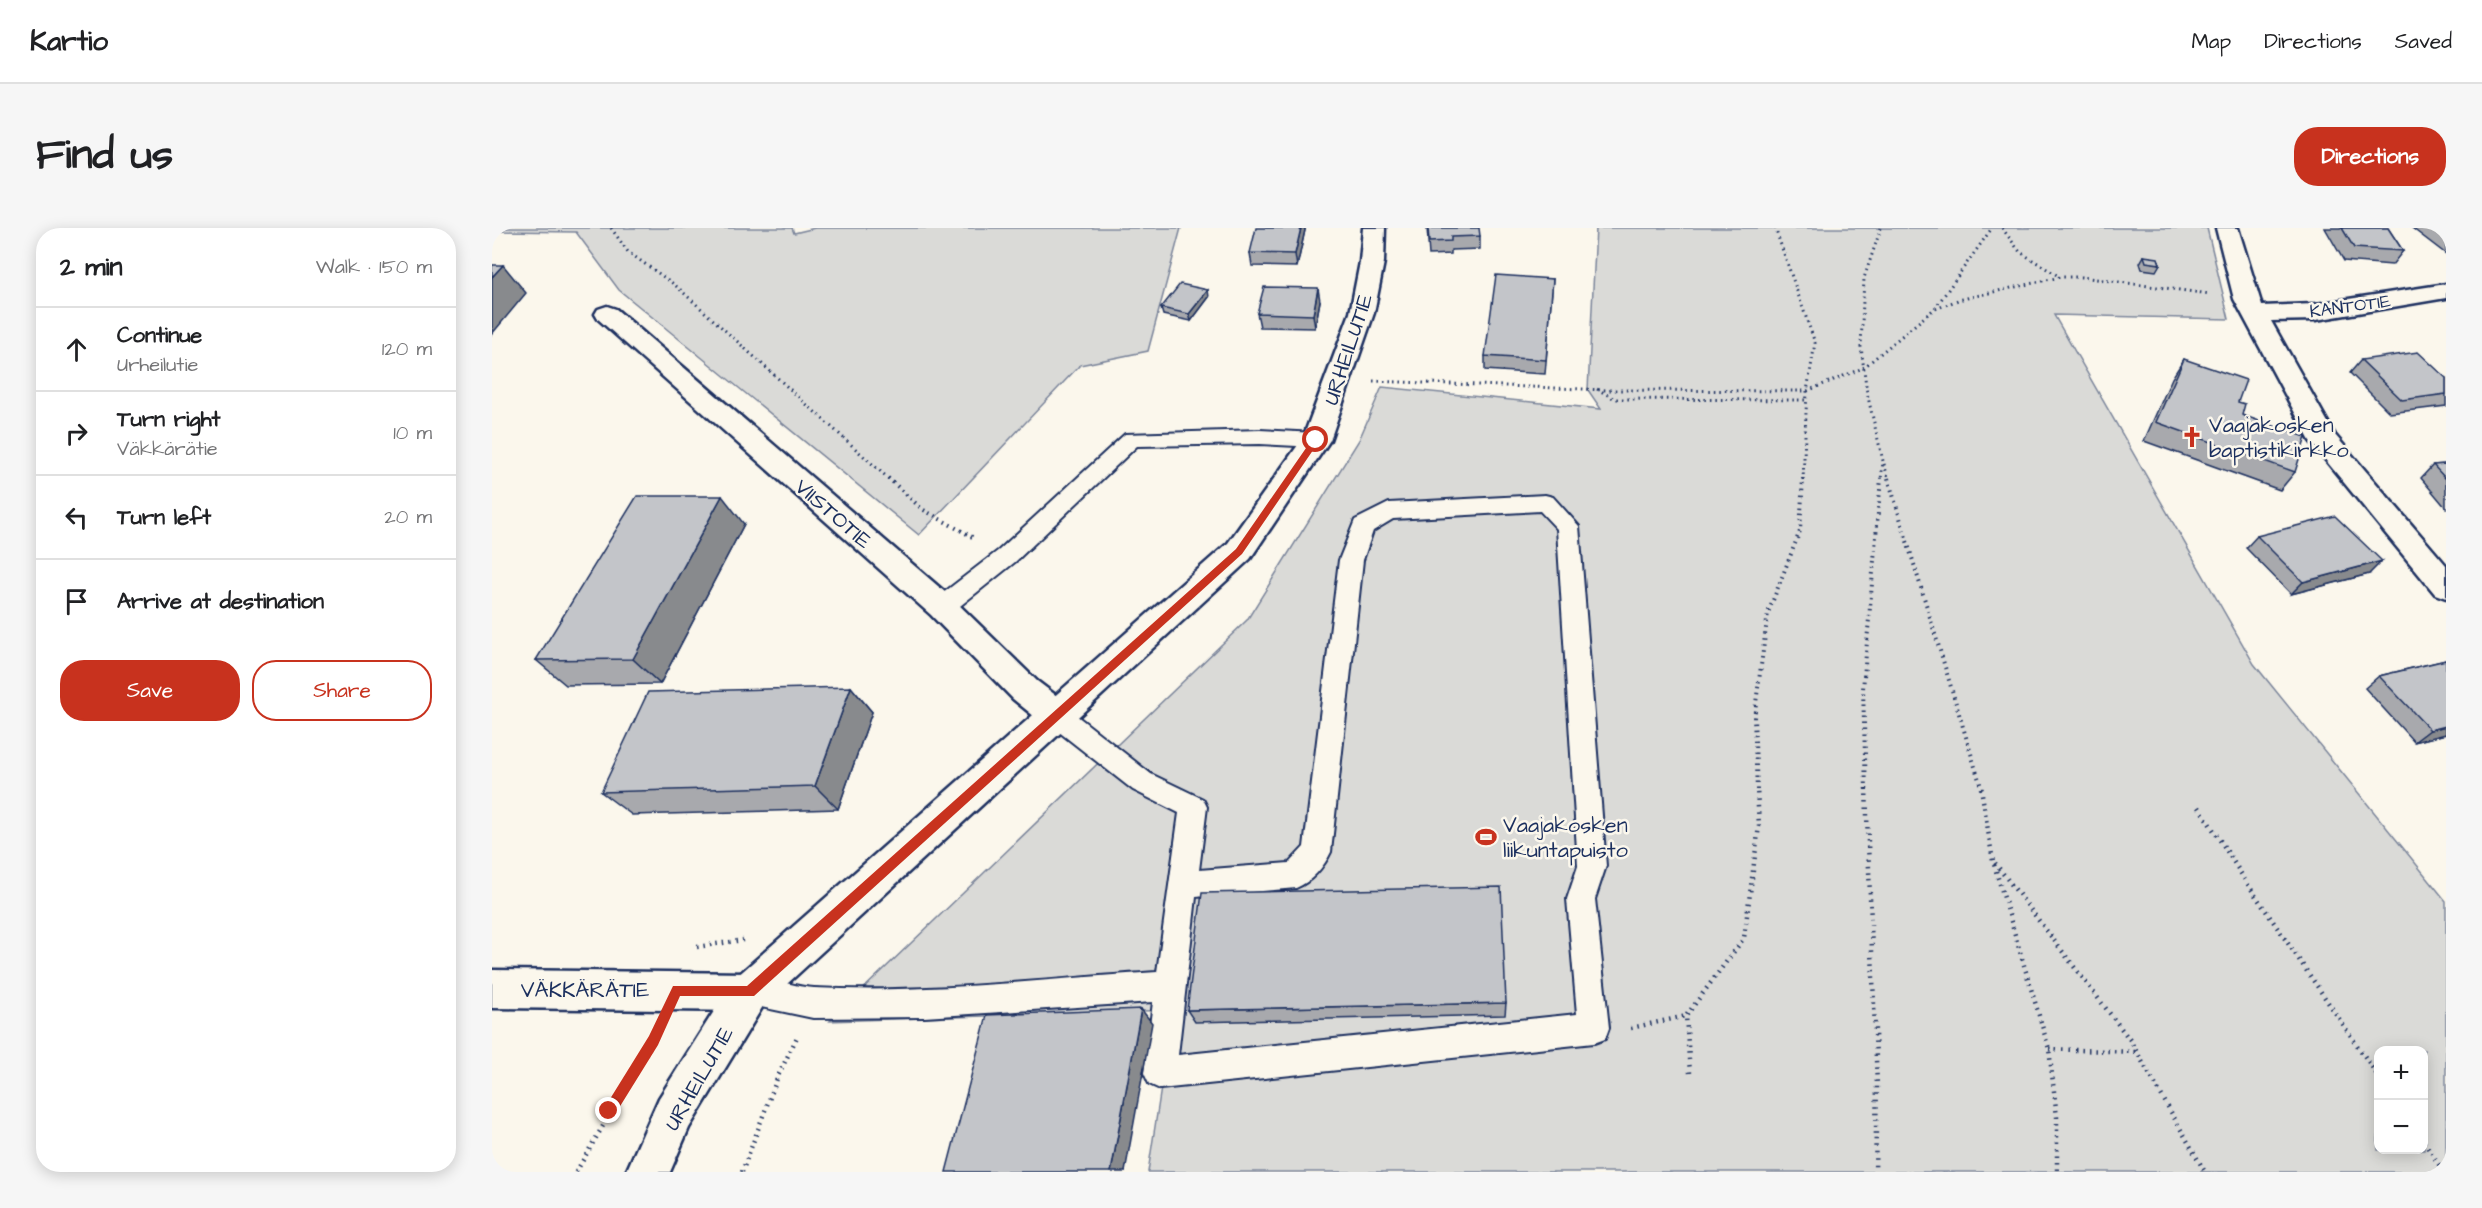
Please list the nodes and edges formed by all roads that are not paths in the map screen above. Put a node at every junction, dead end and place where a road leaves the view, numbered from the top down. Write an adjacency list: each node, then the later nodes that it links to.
1 (1374, 228): 6 (street, URHEILUTIE)
2 (2227, 228): 4 (street)
3 (2446, 291): 4 (street, KANTOTIE)
4 (2250, 307): 7 (street)
5 (607, 314): 8 (street, VIISTOTIE)
6 (1316, 440): 8 (lane); 9 (street, URHEILUTIE)
7 (2446, 586)
8 (942, 607): 9 (street, VIISTOTIE)
9 (1058, 716): 10 (lane); 13 (street, URHEILUTIE)
10 (1183, 885): 11 (lane); 11 (lane)
11 (1170, 986): 13 (lane)
12 (492, 989): 13 (street, VÄKKÄRÄTIE)
13 (749, 992): 14 (street, URHEILUTIE)
14 (648, 1172)

